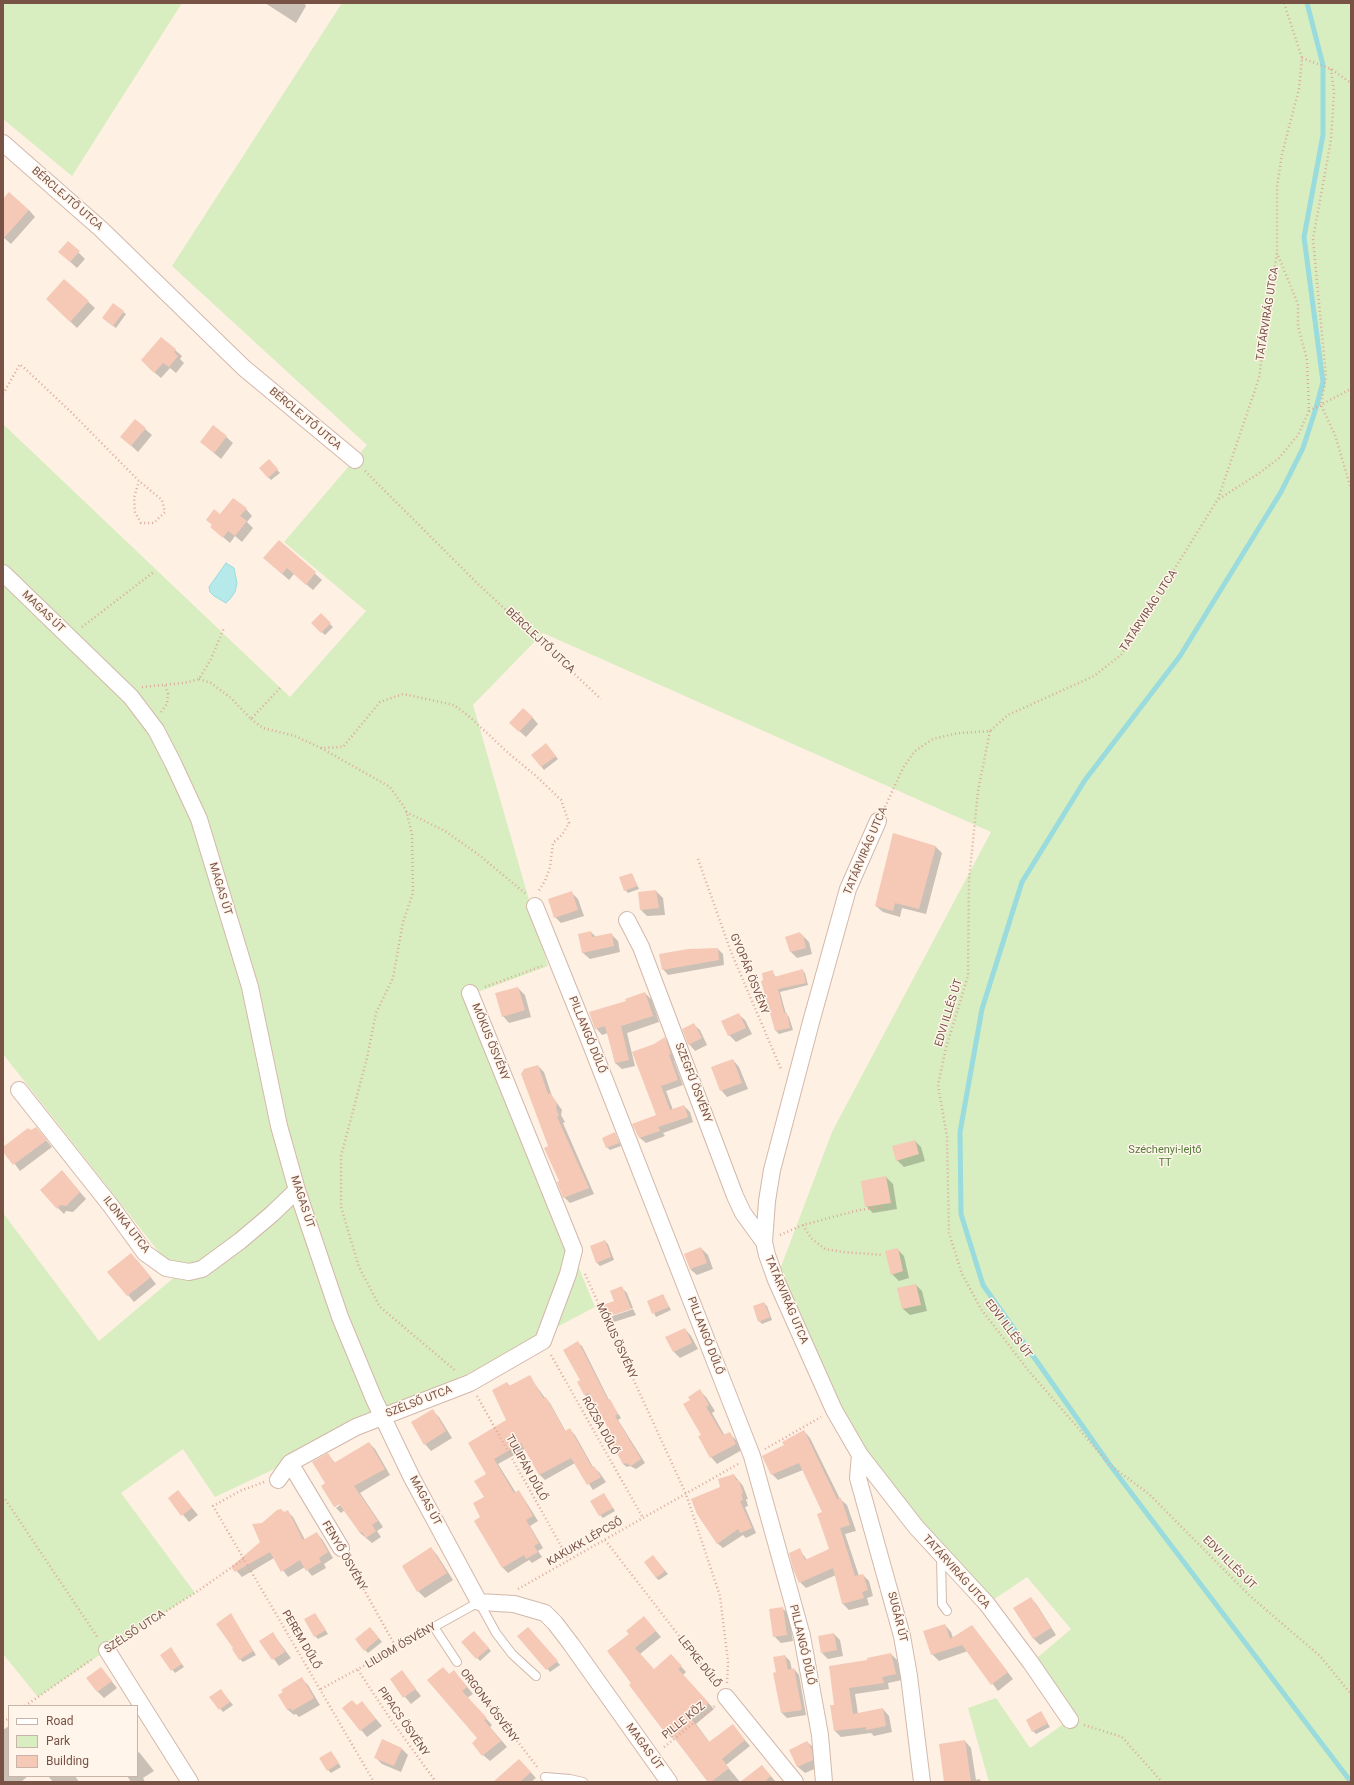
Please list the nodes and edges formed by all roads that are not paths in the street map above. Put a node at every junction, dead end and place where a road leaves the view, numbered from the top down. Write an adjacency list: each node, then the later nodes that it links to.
1 (3, 143): 2 (street, BÉRCLEJTŐ UTCA)
2 (355, 460)
3 (3, 573): 9 (street, MAGAS ÚT)
4 (878, 821): 10 (street, TATÁRVIRÁG UTCA)
5 (531, 901): 31 (street, PILLANGÓ DŰLŐ)
6 (627, 920): 10 (street, SZEGFŰ ÖSVÉNY)
7 (470, 993): 11 (street, MÓKUS ÖSVÉNY)
8 (19, 1090): 9 (street, ILONKA UTCA)
9 (297, 1190): 12 (street, MAGAS ÚT)
10 (764, 1242): 13 (street, TATÁRVIRÁG UTCA)
11 (543, 1341): 12 (street, SZÉLSŐ UTCA)
12 (383, 1416): 14 (street, SZÉLSŐ UTCA); 18 (street, MAGAS ÚT)
13 (860, 1455): 17 (street, TATÁRVIRÁG UTCA); 32 (street, SUGÁR ÚT)
14 (290, 1463): 15 (street, SZÉLSŐ UTCA); 16 (street, FENYŐ ÖSVÉNY)
15 (278, 1480)
16 (341, 1548)
17 (941, 1556): 19 (lane); 25 (street, TATÁRVIRÁG UTCA)
18 (485, 1603): 20 (lane, LILIOM ÖSVÉNY); 23 (lane); 29 (street, MAGAS ÚT)
19 (947, 1611)
20 (434, 1627): 22 (lane, ORGONA ÖSVÉNY)
21 (107, 1650): 27 (street)
22 (457, 1662)
23 (536, 1676)
24 (726, 1697): 30 (street, LEPKE DŰLŐ)
25 (1070, 1720)
26 (544, 1777): 28 (lane)
27 (190, 1782)
28 (583, 1782)
29 (669, 1782)
30 (795, 1782)
31 (824, 1782)
32 (922, 1782)

